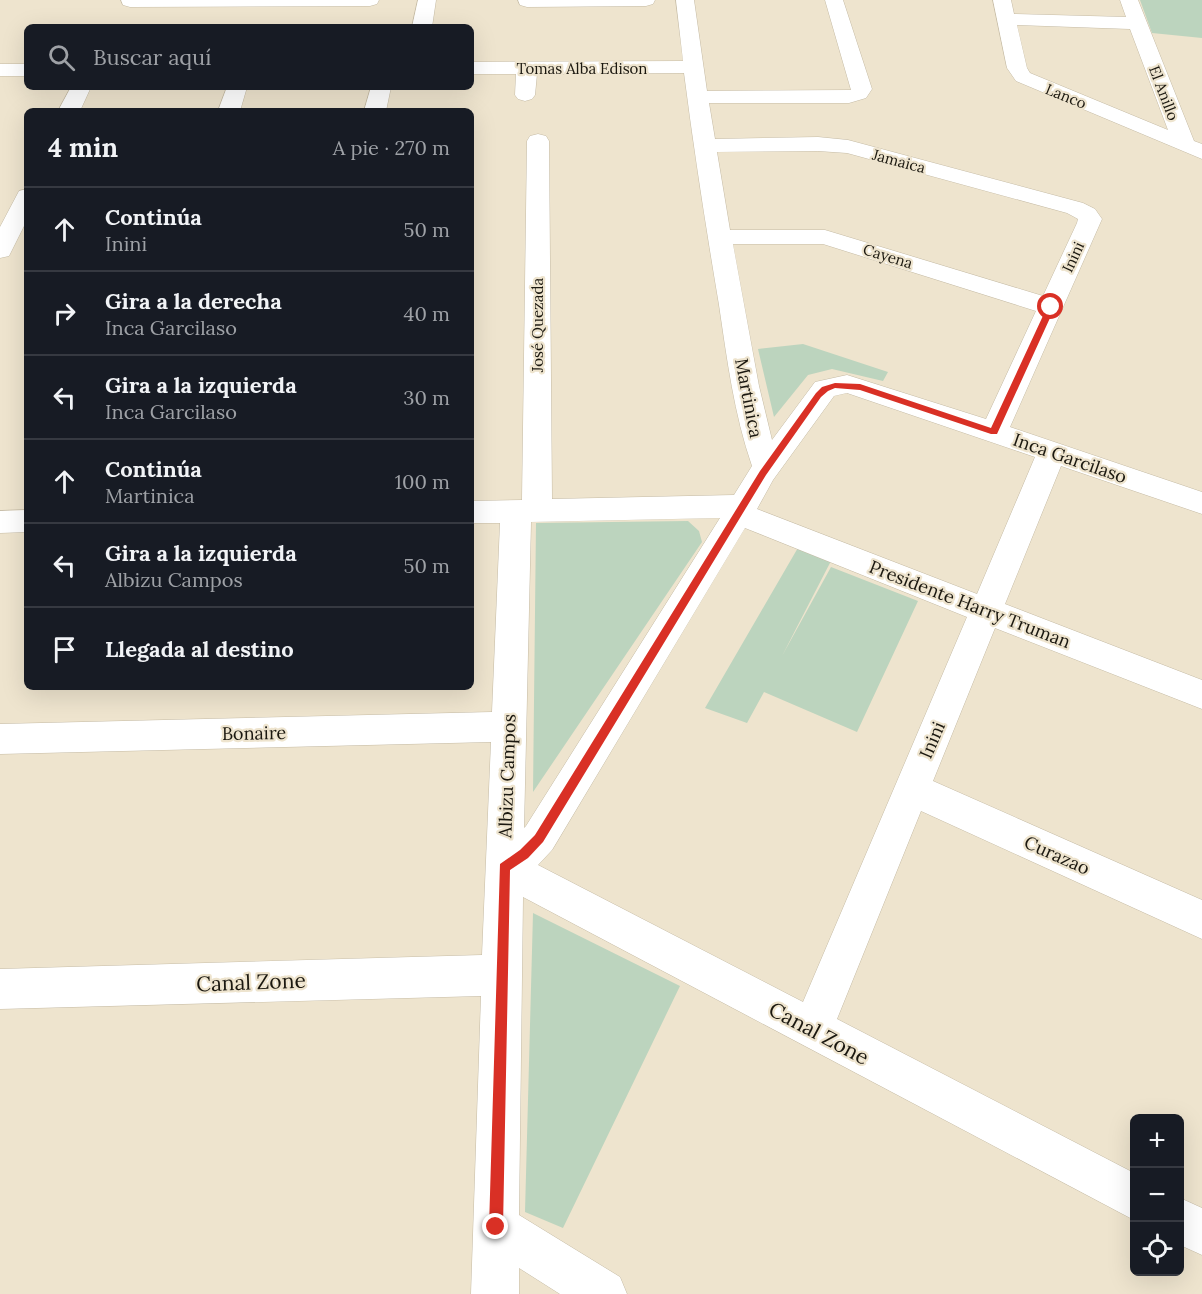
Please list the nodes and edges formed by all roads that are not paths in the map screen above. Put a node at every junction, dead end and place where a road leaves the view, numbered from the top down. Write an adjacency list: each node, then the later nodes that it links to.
1 (370, 0): 7 (street)
2 (427, 0): 11 (street)
3 (646, 0): 8 (street)
4 (685, 0): 14 (street, Martinica)
5 (834, 0): 21 (street)
6 (1128, 0): 10 (street, El Anillo)
7 (130, 1)
8 (527, 1)
9 (1004, 9): 10 (street); 27 (street, Lanco)
10 (1137, 23): 27 (street, El Anillo)
11 (423, 24)
12 (474, 68): 13 (street, Tomas Alba Edison)
13 (528, 68): 14 (street, Tomas Alba Edison); 20 (street)
14 (693, 68): 21 (street, Martinica)
15 (0, 70): 16 (street)
16 (24, 70)
17 (80, 90): 22 (street)
18 (236, 90): 23 (street)
19 (380, 90): 24 (street)
20 (525, 95)
21 (698, 97): 26 (street, Martinica)
22 (70, 108)
23 (230, 108)
24 (376, 108)
25 (538, 141): 37 (street, José Quezada)
26 (705, 146): 29 (street, Jamaica); 30 (street, Martinica)
27 (1193, 148)
28 (24, 202): 31 (street)
29 (1087, 214): 32 (street, Inini)
30 (719, 237): 32 (street, Cayena); 35 (street, Martinica)
31 (1, 245)
32 (1051, 307): 33 (street, Inini)
33 (994, 432): 34 (street, Inca Garcilaso); 35 (street, Inca Garcilaso)
34 (1052, 452): 36 (street, Inca Garcilaso); 42 (street, Inini)
35 (766, 467): 38 (street)
36 (1202, 502)
37 (526, 510): 38 (street, Presidente Harry Truman); 39 (street, Presidente Harry Truman); 44 (street, Albizu Campos)
38 (741, 510): 42 (street, Presidente Harry Truman); 47 (street)
39 (474, 512)
40 (24, 521): 41 (street)
41 (0, 522)
42 (986, 610): 43 (street, Presidente Harry Truman); 46 (street, Inini)
43 (1202, 695)
44 (509, 727): 45 (street, Bonaire); 47 (street, Albizu Campos)
45 (0, 739)
46 (912, 789): 48 (street, Curazao); 51 (street, Inini)
47 (504, 867): 49 (street, Albizu Campos); 51 (street, Canal Zone)
48 (1202, 920)
49 (502, 975): 50 (street, Canal Zone); 54 (street, Albizu Campos)
50 (0, 989)
51 (812, 1029): 52 (street, Canal Zone)
52 (1130, 1195)
53 (1181, 1222): 55 (street)
54 (496, 1227): 56 (street, Albizu Campos); 57 (street)
55 (1202, 1232)
56 (495, 1294)
57 (603, 1294)

